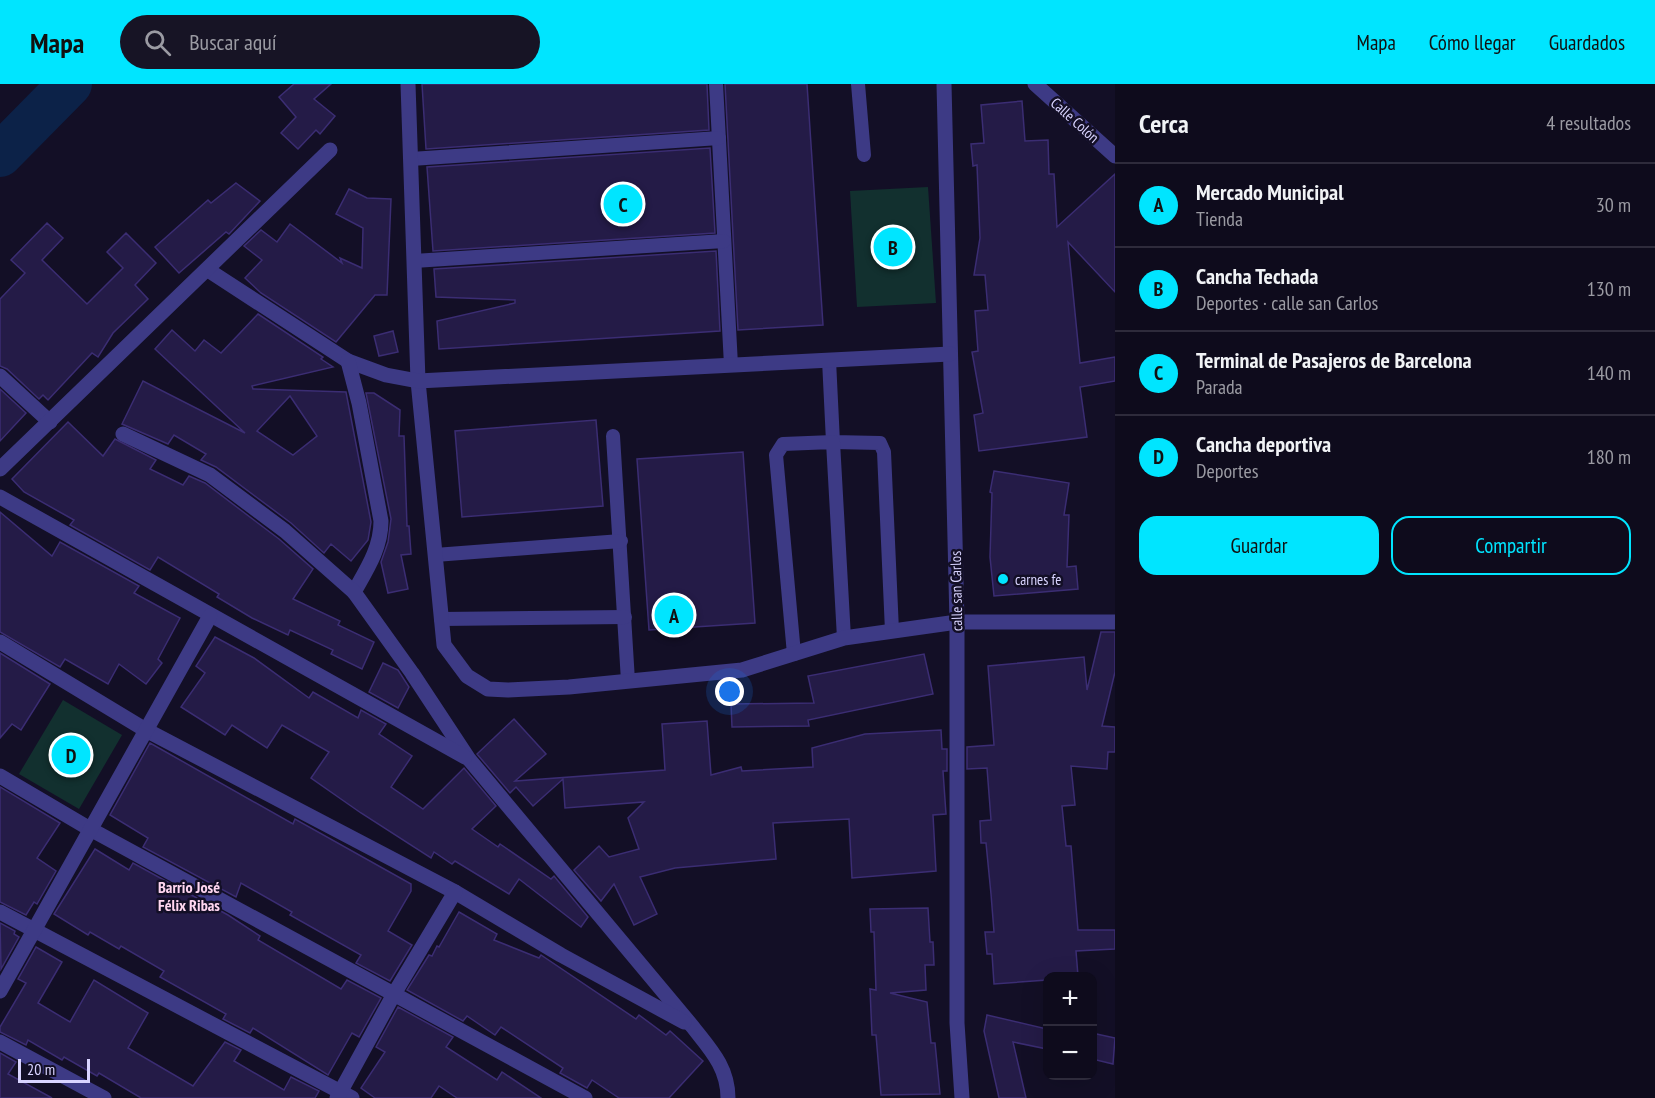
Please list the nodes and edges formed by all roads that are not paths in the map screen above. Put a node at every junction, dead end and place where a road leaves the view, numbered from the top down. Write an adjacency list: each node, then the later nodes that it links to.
1 (408, 84): 10 (street)
2 (716, 84): 6 (lane)
3 (858, 84): 8 (lane)
4 (944, 84): 14 (street, calle san Carlos)
5 (1035, 84): 9 (street, Calle Colón)
6 (719, 138): 10 (lane); 11 (lane)
7 (330, 150): 13 (street)
8 (864, 155)
9 (1115, 156)
10 (411, 159): 12 (street)
11 (724, 241): 12 (lane); 17 (lane)
12 (414, 261): 19 (street)
13 (208, 270): 16 (street); 20 (street)
14 (950, 354): 15 (street); 33 (street, calle san Carlos)
15 (829, 360): 17 (street); 23 (lane)
16 (348, 361): 19 (street); 28 (street)
17 (731, 365): 19 (street)
18 (0, 376): 20 (street)
19 (418, 381): 27 (street)
20 (50, 422): 24 (street)
21 (123, 434): 28 (street)
22 (612, 436): 26 (lane)
23 (832, 442): 34 (lane); 35 (lane); 37 (lane)
24 (0, 469)
25 (0, 496): 29 (street)
26 (621, 541): 27 (lane); 30 (lane)
27 (435, 555): 31 (street)
28 (354, 592): 40 (street)
29 (210, 616): 39 (street); 40 (street)
30 (625, 617): 31 (lane); 38 (lane)
31 (441, 619): 38 (street)
32 (1115, 621): 33 (street)
33 (957, 622): 34 (street); 54 (street, calle san Carlos)
34 (892, 631): 35 (street)
35 (844, 638): 37 (street)
36 (0, 642): 39 (street)
37 (794, 654): 38 (street)
38 (628, 681)
39 (144, 729): 42 (street); 43 (street)
40 (468, 759): 48 (street)
41 (0, 776): 42 (street)
42 (90, 829): 45 (street); 47 (street)
43 (455, 892): 47 (street); 48 (street)
44 (0, 912): 45 (street)
45 (34, 931): 46 (street); 50 (street)
46 (0, 991)
47 (393, 994): 50 (street); 52 (street)
48 (692, 1026): 53 (street)
49 (0, 1042): 51 (street)
50 (343, 1096)
51 (104, 1098)
52 (585, 1098)
53 (728, 1098)
54 (962, 1098)

